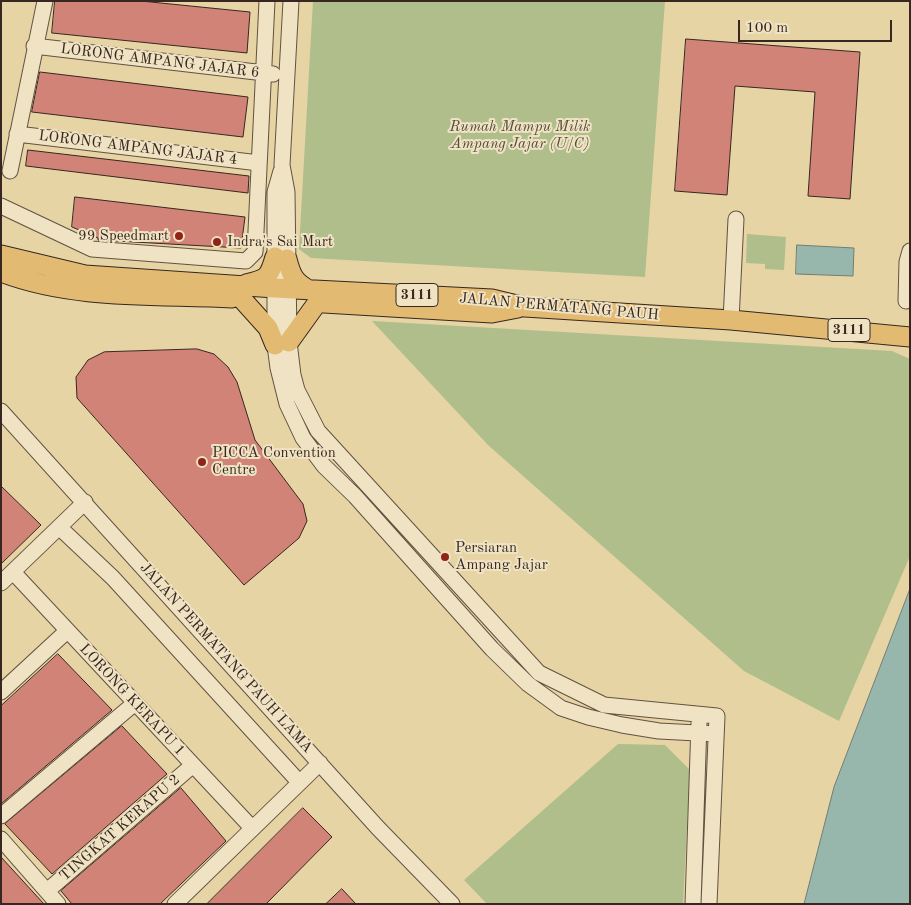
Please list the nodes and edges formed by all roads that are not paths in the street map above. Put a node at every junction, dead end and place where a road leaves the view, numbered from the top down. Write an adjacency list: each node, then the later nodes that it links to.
1 (45, 1): 4 (street)
2 (267, 1): 5 (street)
3 (291, 1): 6 (street)
4 (34, 46): 5 (street, LORONG AMPANG JAJAR 6); 7 (street)
5 (264, 73): 6 (street, LORONG AMPANG JAJAR 6); 8 (street)
6 (286, 76): 14 (street)
7 (17, 134): 8 (street, LORONG AMPANG JAJAR 4); 9 (street)
8 (259, 163): 10 (street)
9 (10, 171)
10 (1, 206)
11 (736, 219): 20 (street)
12 (910, 251): 19 (street)
13 (1, 254): 16 (main road, JALAN PERMATANG PAUH / 3111)
14 (281, 258): 16 (main road); 17 (street); 18 (main road)
15 (5, 275): 16 (main road)
16 (240, 292): 17 (main road, JALAN PERMATANG PAUH / 3111); 22 (main road)
17 (282, 294): 18 (main road, JALAN PERMATANG PAUH / 3111); 22 (street)
18 (313, 296): 20 (main road, JALAN PERMATANG PAUH / 3111); 22 (main road)
19 (906, 301)
20 (732, 320): 21 (main road, JALAN PERMATANG PAUH / 3111)
21 (910, 337)
22 (282, 344): 31 (street); 32 (street)
23 (1, 411): 24 (street, JALAN PERMATANG PAUH LAMA)
24 (85, 502): 25 (street); 34 (street, JALAN PERMATANG PAUH LAMA)
25 (59, 527): 26 (street); 36 (street)
26 (13, 572): 27 (street); 28 (street, LORONG KERAPU 1)
27 (1, 583)
28 (67, 631): 29 (street); 30 (street, LORONG KERAPU 1)
29 (1, 692)
30 (135, 703): 35 (street, LORONG KERAPU 1); 37 (street)
31 (700, 715): 32 (street); 33 (street)
32 (699, 733): 33 (street); 44 (street)
33 (716, 734): 45 (street)
34 (320, 763): 36 (street); 43 (street, JALAN PERMATANG PAUH LAMA)
35 (194, 765): 38 (street, LORONG KERAPU 1); 40 (street, TINGKAT KERAPU 2)
36 (299, 782): 38 (street)
37 (1, 816)
38 (252, 828): 42 (street)
39 (1, 839): 40 (street)
40 (47, 892): 41 (street)
41 (58, 904)
42 (175, 904)
43 (452, 904)
44 (693, 904)
45 (710, 904)

